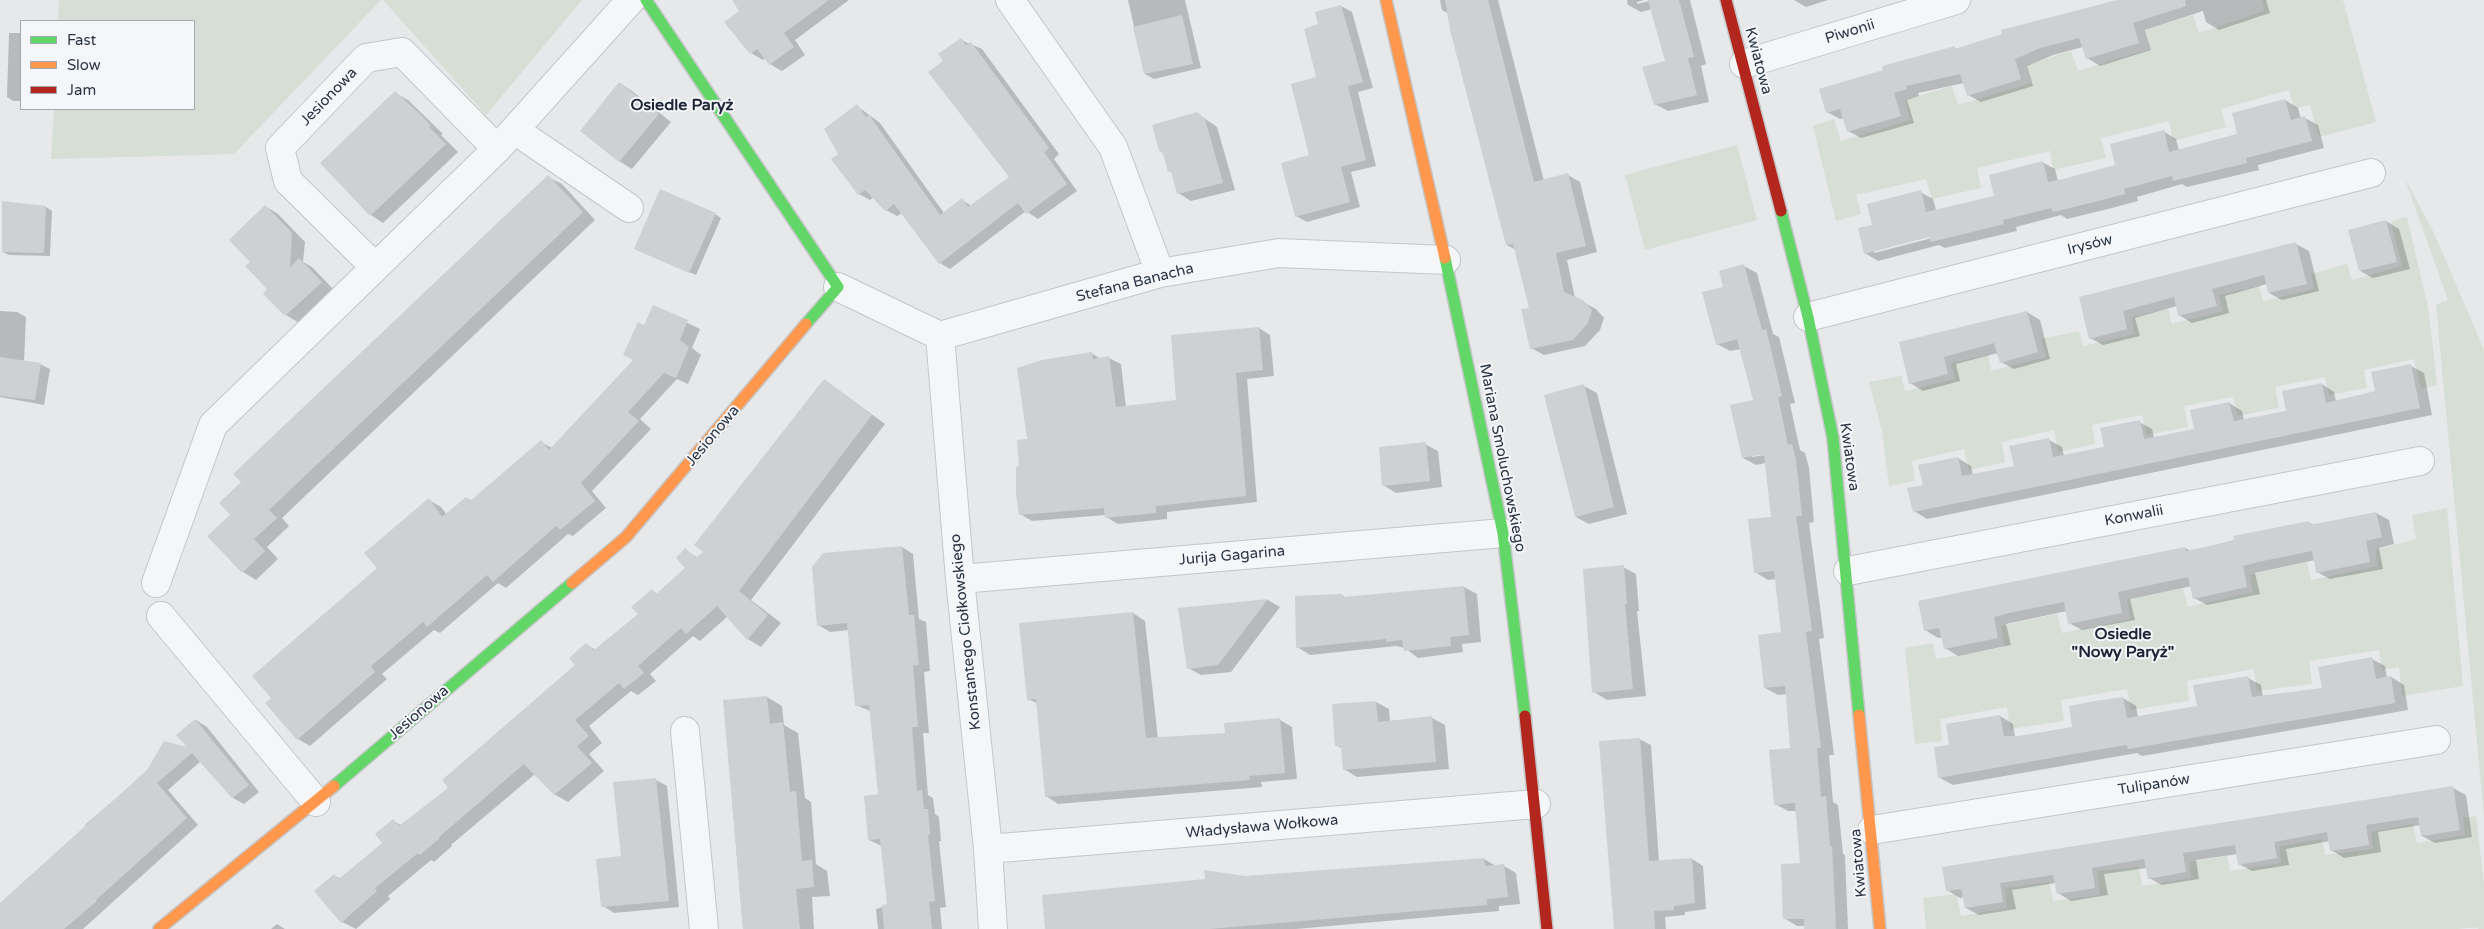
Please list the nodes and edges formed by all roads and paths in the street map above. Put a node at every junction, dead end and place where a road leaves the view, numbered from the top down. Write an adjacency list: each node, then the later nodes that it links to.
1 (630, 0): 8 (street)
2 (646, 0): 14 (street)
3 (1010, 0): 13 (street)
4 (1386, 0): 11 (street, Mariana Smoluchowskiego)
5 (1726, 0): 7 (street, Kwiatowa)
6 (1956, 0): 7 (street, Piwonii)
7 (1744, 64): 15 (street, Kwiatowa)
8 (506, 140): 10 (street, Jesionowa); 12 (street); 12 (street, Jesionowa)
9 (2372, 173): 15 (street, Irysów)
10 (629, 208)
11 (1446, 260): 13 (street, Stefana Banacha); 18 (street, Mariana Smoluchowskiego)
12 (375, 267): 21 (street)
13 (1160, 273): 16 (street, Stefana Banacha)
14 (838, 287): 16 (street); 25 (street, Jesionowa)
15 (1808, 317): 19 (street, Kwiatowa)
16 (940, 336): 20 (street, Konstantego Ciołkowskiego)
17 (2420, 461): 19 (street, Konwalii)
18 (1503, 534): 20 (street, Jurija Gagarina); 26 (street, Mariana Smoluchowskiego)
19 (1848, 571): 27 (street, Kwiatowa)
20 (960, 580): 28 (street, Konstantego Ciołkowskiego)
21 (156, 583)
22 (161, 616): 25 (street)
23 (686, 731): 30 (street)
24 (2436, 740): 27 (street, Tulipanów)
25 (316, 802): 29 (street, Jesionowa)
26 (1536, 804): 28 (street, Władysława Wołkowa); 32 (street, Mariana Smoluchowskiego)
27 (1872, 830): 33 (street, Kwiatowa)
28 (988, 849): 31 (street, Konstantego Ciołkowskiego)
29 (159, 929)
30 (704, 929)
31 (993, 929)
32 (1547, 929)
33 (1880, 929)

